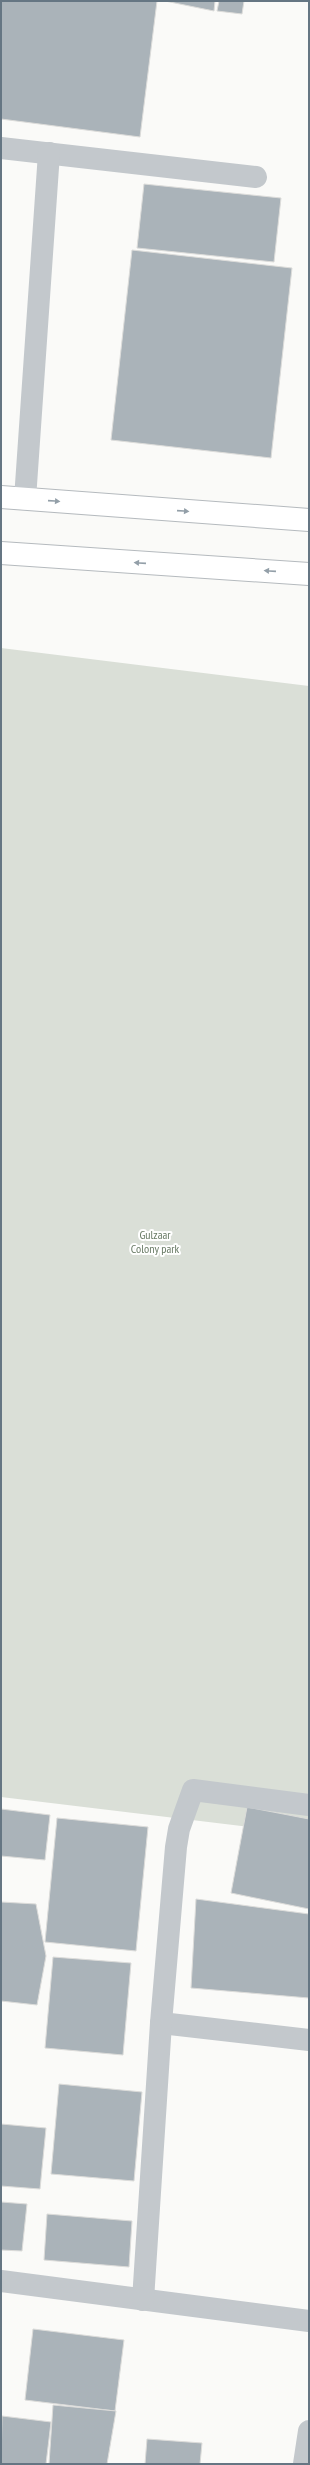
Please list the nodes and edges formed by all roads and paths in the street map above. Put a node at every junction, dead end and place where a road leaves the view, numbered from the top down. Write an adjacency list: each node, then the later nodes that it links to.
1 (1, 148): 2 (street)
2 (49, 153): 3 (street); 5 (street)
3 (256, 177)
4 (1, 496): 5 (main road)
5 (26, 499): 6 (main road, one-way to 6)
6 (309, 520)
7 (1, 553): 8 (main road, one-way to 7)
8 (309, 574)
9 (309, 1805): 10 (street)
10 (161, 2023): 11 (street); 13 (street)
11 (309, 2040)
12 (1, 2282): 13 (street)
13 (143, 2300): 14 (street)
14 (309, 2321)
15 (309, 2431): 16 (street)
16 (304, 2464)

